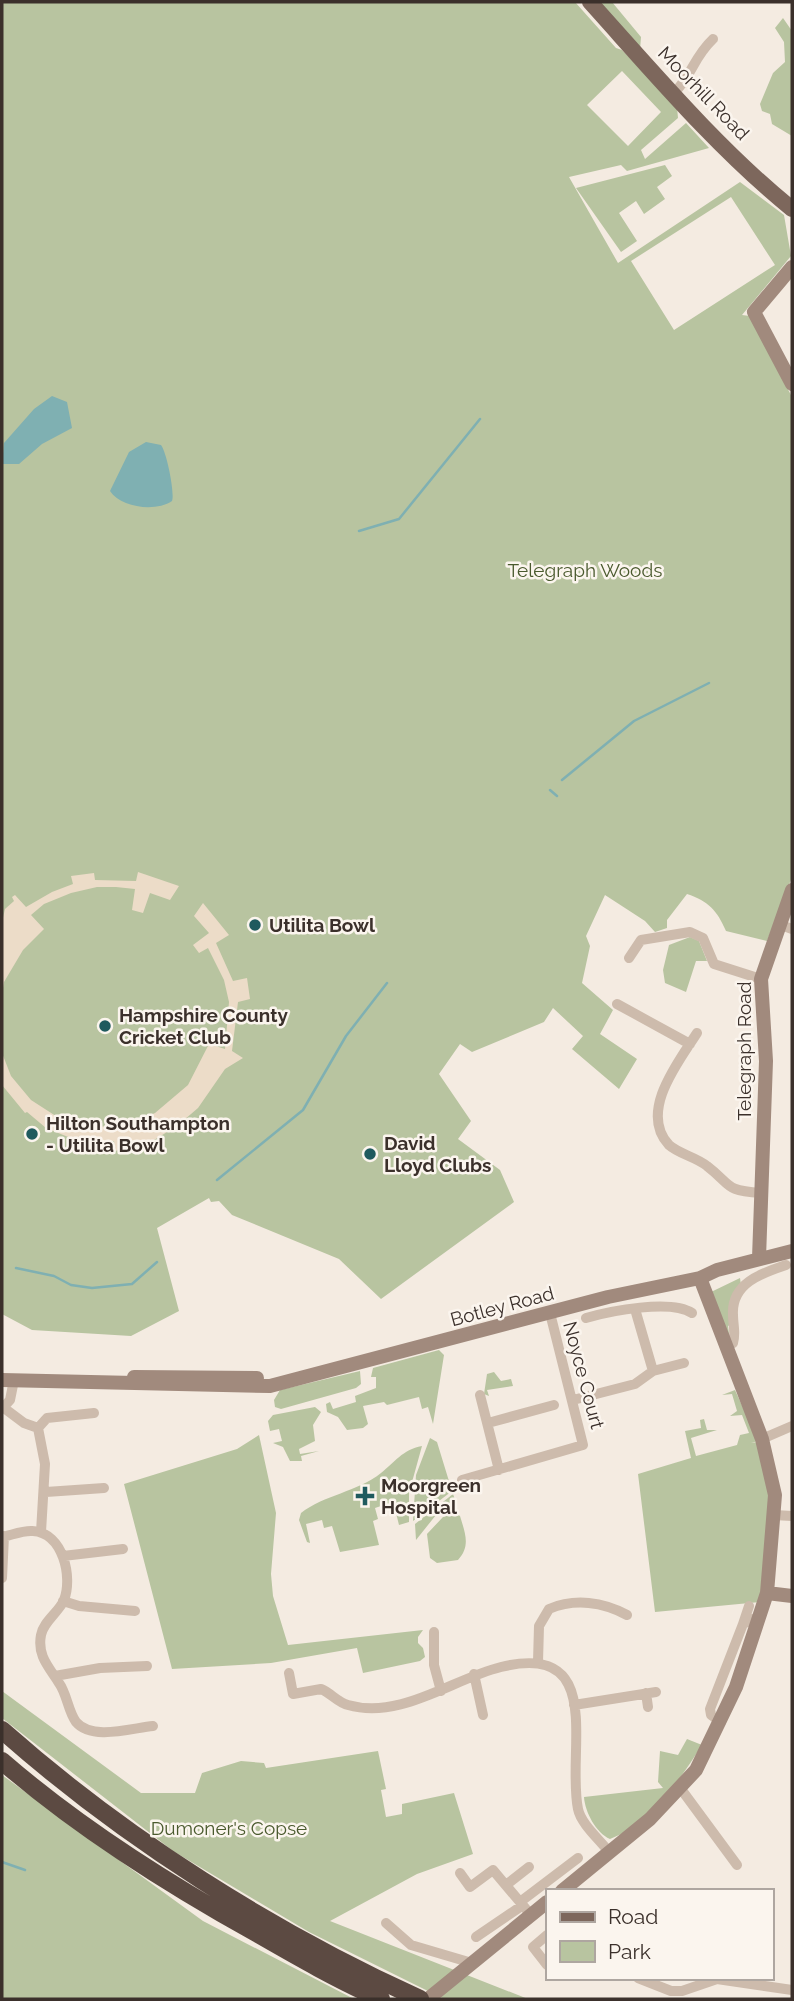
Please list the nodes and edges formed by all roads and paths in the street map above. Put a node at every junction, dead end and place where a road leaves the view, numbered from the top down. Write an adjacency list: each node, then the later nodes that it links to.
1 (590, 2): 3 (main road, Moorhill Road)
2 (713, 39): 3 (street)
3 (674, 93): 4 (main road, Moorhill Road)
4 (792, 209)
5 (792, 267): 6 (street)
6 (792, 384)
7 (792, 890): 8 (street, Telegraph Road)
8 (785, 927): 10 (street, Telegraph Road)
9 (629, 958): 10 (street)
10 (761, 979): 14 (street, Telegraph Road)
11 (617, 1004): 13 (street)
12 (697, 1033): 13 (street)
13 (690, 1044): 14 (street)
14 (761, 1193): 15 (street, Telegraph Road)
15 (759, 1258): 16 (street, Botley Road); 17 (street, Botley Road)
16 (788, 1261): 22 (street)
17 (700, 1278): 19 (street, Botley Road); 34 (street)
18 (635, 1309): 20 (street); 21 (street); 24 (street)
19 (550, 1313): 25 (street, Botley Road); 27 (street, Noyce Court)
20 (692, 1313)
21 (586, 1318)
22 (733, 1343)
23 (684, 1363): 24 (street)
24 (653, 1371): 27 (street)
25 (8, 1380): 29 (street)
26 (480, 1395): 31 (street)
27 (573, 1400): 35 (street, Noyce Court)
28 (554, 1405): 31 (street)
29 (3, 1409): 33 (street)
30 (94, 1413): 33 (street)
31 (488, 1423): 35 (street)
32 (792, 1426): 34 (street)
33 (38, 1428): 38 (street)
34 (762, 1439): 39 (street)
35 (499, 1470): 36 (street)
36 (462, 1480)
37 (104, 1488): 38 (street)
38 (46, 1492): 41 (street)
39 (775, 1515): 40 (street); 46 (street)
40 (792, 1516)
41 (41, 1532): 42 (street); 44 (street)
42 (3, 1537): 45 (street)
43 (123, 1549): 44 (street)
44 (63, 1556): 48 (street)
45 (2, 1578)
46 (767, 1593): 47 (street); 52 (street)
47 (792, 1596)
48 (63, 1601): 50 (street); 59 (street)
49 (749, 1606): 53 (street)
50 (135, 1611)
51 (627, 1615): 55 (street)
52 (761, 1616): 53 (street); 64 (street)
53 (743, 1624): 64 (street)
54 (435, 1632): 60 (street)
55 (538, 1662): 58 (street); 61 (street)
56 (147, 1666): 59 (street)
57 (289, 1674): 60 (street)
58 (474, 1674): 60 (street); 63 (street)
59 (55, 1676): 65 (street)
60 (441, 1691)
61 (574, 1705): 62 (street); 69 (street)
62 (648, 1707)
63 (483, 1715)
64 (721, 1722): 68 (street)
65 (153, 1726)
66 (2, 1730): 89 (highway)
67 (2, 1761): 88 (highway)
68 (681, 1789): 69 (street); 71 (street)
69 (609, 1852): 75 (street)
70 (578, 1858): 77 (street)
71 (737, 1865)
72 (528, 1867): 74 (street)
73 (460, 1873): 74 (street)
74 (506, 1885): 77 (street)
75 (569, 1889)
76 (546, 1902): 77 (street)
77 (525, 1907): 79 (street); 81 (street)
78 (386, 1923): 81 (street)
79 (476, 1937)
80 (546, 1937): 82 (street)
81 (471, 1963): 90 (street)
82 (546, 1964)
83 (643, 1980): 85 (street)
84 (731, 1980): 86 (street)
85 (695, 1982)
86 (758, 1982): 87 (street)
87 (792, 1990)
88 (381, 1999)
89 (420, 1999)
90 (428, 1999)

